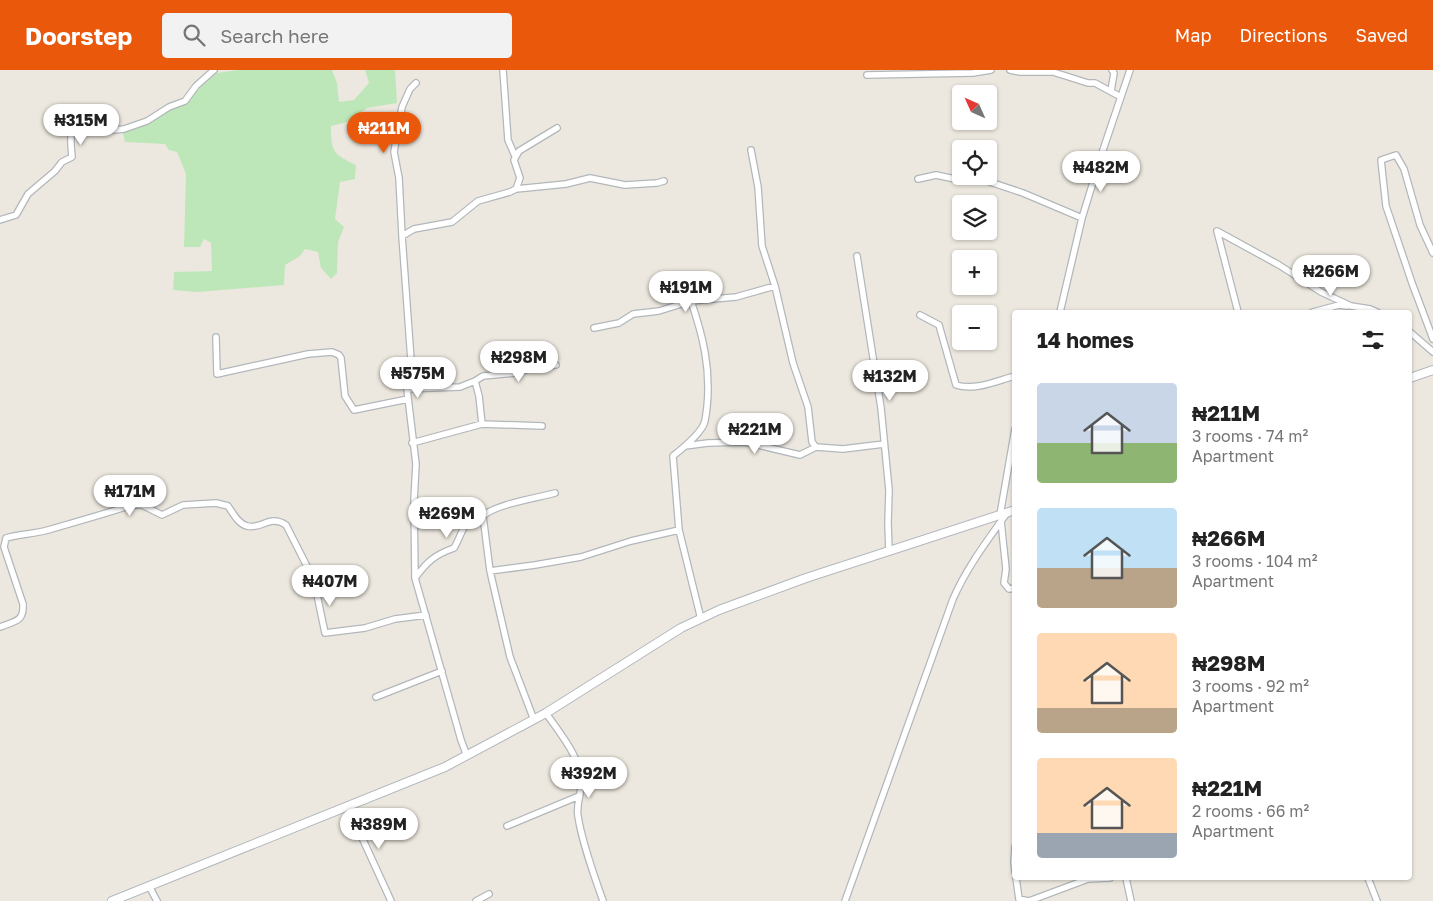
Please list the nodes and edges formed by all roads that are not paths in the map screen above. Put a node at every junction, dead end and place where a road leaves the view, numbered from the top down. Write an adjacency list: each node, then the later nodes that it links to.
1 (214, 70): 20 (street)
2 (503, 70): 15 (street)
3 (991, 70): 7 (street)
4 (1010, 70): 8 (street)
5 (1112, 70): 11 (street)
6 (1130, 70): 12 (street)
7 (984, 71): 9 (street)
8 (1050, 71): 11 (street)
9 (867, 75)
10 (416, 83): 21 (street)
11 (1111, 91): 12 (street)
12 (1120, 97): 19 (street)
13 (557, 128): 15 (street)
14 (751, 150): 24 (street)
15 (515, 156): 18 (street)
16 (918, 179): 19 (street)
17 (664, 181): 18 (street)
18 (516, 189): 21 (street)
19 (1082, 218): 27 (street)
20 (0, 220)
21 (402, 236): 42 (street)
22 (1433, 253): 35 (street)
23 (857, 256): 47 (street)
24 (775, 286): 25 (street); 49 (street)
25 (691, 300): 32 (street); 48 (street)
26 (1351, 306): 28 (street); 29 (street); 30 (street)
27 (1060, 310)
28 (1237, 310)
29 (1320, 310)
30 (1372, 310)
31 (920, 315): 39 (street)
32 (594, 328)
33 (1412, 334): 36 (street)
34 (216, 337): 43 (street)
35 (1433, 339)
36 (1433, 352)
37 (556, 365): 41 (street)
38 (1433, 370): 40 (main road)
39 (1012, 377)
40 (1412, 377)
41 (475, 381): 42 (street); 44 (street)
42 (407, 389): 43 (street)
43 (408, 399): 46 (street)
44 (482, 424): 45 (street); 46 (street)
45 (542, 426)
46 (412, 443): 57 (street)
47 (884, 444): 49 (street); 55 (street)
48 (685, 446): 49 (street); 54 (street)
49 (816, 447)
50 (1012, 458): 53 (street)
51 (555, 493): 52 (street)
52 (484, 514): 56 (street); 57 (street)
53 (1006, 515): 55 (main road); 58 (street); 81 (street)
54 (679, 530): 56 (street); 60 (street)
55 (889, 552): 60 (main road)
56 (490, 571): 65 (street)
57 (415, 578): 59 (street)
58 (1012, 588)
59 (426, 615): 61 (street); 62 (street)
60 (701, 619): 64 (main road)
61 (0, 627)
62 (442, 671): 63 (street); 66 (street)
63 (376, 697)
64 (546, 713): 65 (main road); 67 (street)
65 (534, 720): 66 (main road)
66 (467, 756): 68 (main road)
67 (579, 796): 69 (street); 80 (street)
68 (348, 807): 74 (main road); 78 (street)
69 (507, 826)
70 (1016, 880): 82 (street)
71 (1083, 880): 82 (street)
72 (1126, 880): 83 (street)
73 (1369, 880): 84 (street)
74 (149, 886): 76 (main road); 77 (street)
75 (489, 894): 79 (street)
76 (112, 901)
77 (157, 901)
78 (391, 901)
79 (476, 901)
80 (603, 901)
81 (845, 901)
82 (1028, 901)
83 (1131, 901)
84 (1377, 901)

